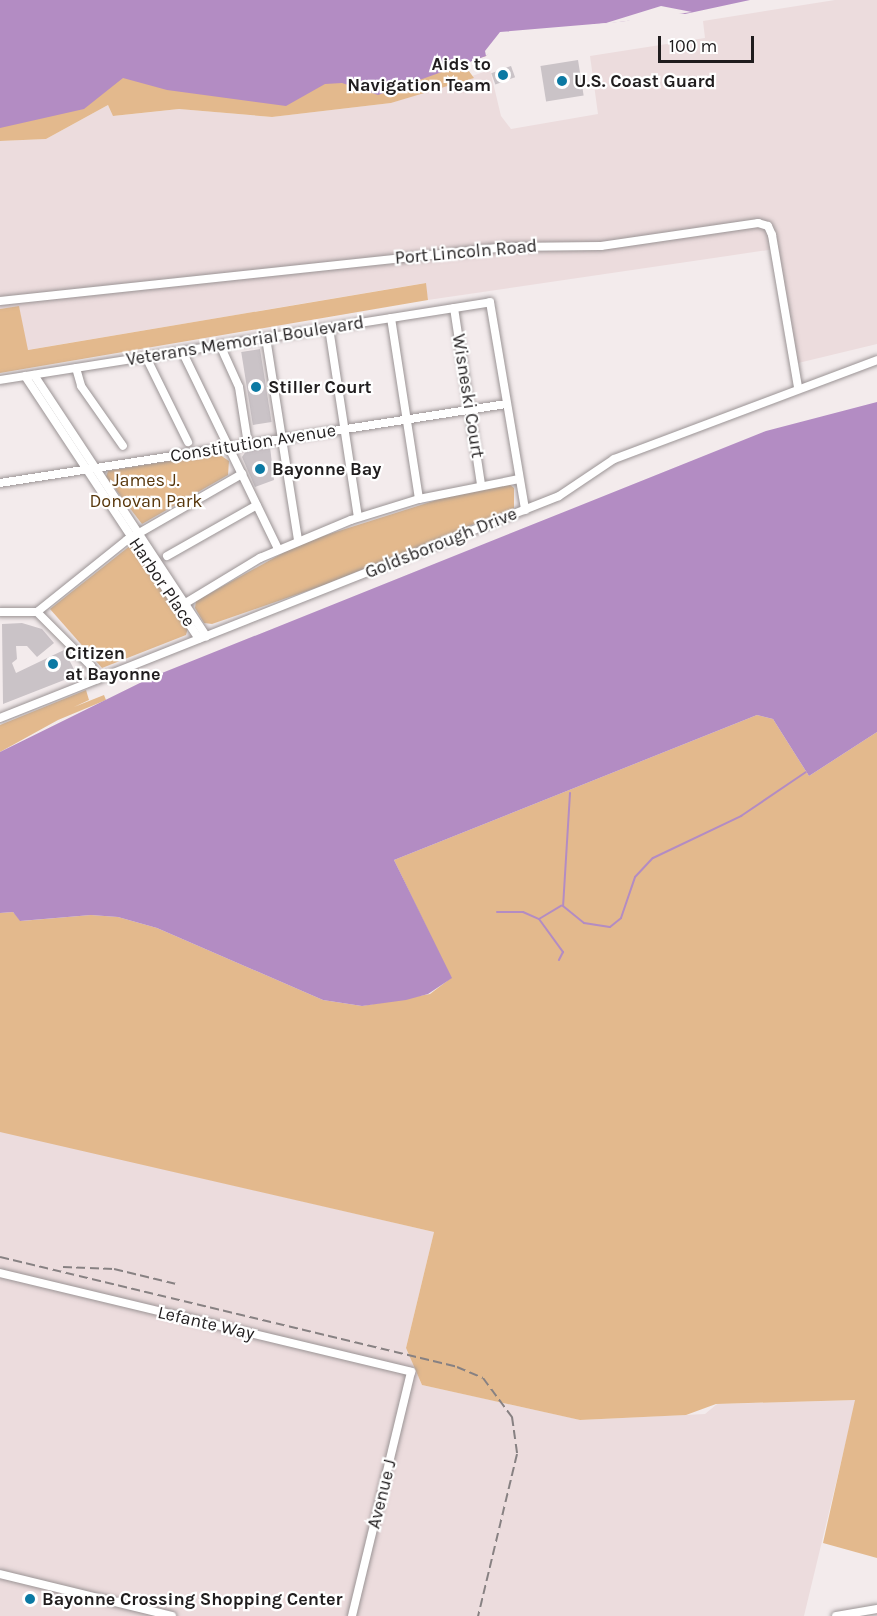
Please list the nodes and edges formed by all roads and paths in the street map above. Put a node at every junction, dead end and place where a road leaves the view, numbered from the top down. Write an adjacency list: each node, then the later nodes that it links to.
1 (0, 301): 13 (street, Port Lincoln Road)
2 (454, 308): 3 (street, Veterans Memorial Boulevard); 14 (street, Veterans Memorial Boulevard); 15 (street, Wisneski Court)
3 (391, 318): 4 (street, Veterans Memorial Boulevard); 16 (street)
4 (329, 328): 5 (street, Veterans Memorial Boulevard); 17 (street)
5 (266, 338): 6 (street, Veterans Memorial Boulevard); 18 (street)
6 (220, 345): 7 (street, Veterans Memorial Boulevard); 20 (street)
7 (182, 351): 8 (street, Veterans Memorial Boulevard); 22 (street)
8 (146, 357): 10 (street, Veterans Memorial Boulevard); 19 (street)
9 (877, 360): 13 (street, Goldsborough Drive)
10 (76, 368): 11 (street, Veterans Memorial Boulevard); 21 (street)
11 (30, 375): 12 (street, Veterans Memorial Boulevard); 23 (street, Harbor Place)
12 (0, 380)
13 (798, 387): 30 (street, Goldsborough Drive)
14 (506, 404): 15 (street, Constitution Avenue); 25 (street)
15 (470, 409): 16 (street, Constitution Avenue); 27 (street, Wisneski Court)
16 (407, 419): 17 (street, Constitution Avenue); 28 (street)
17 (344, 429): 18 (street, Constitution Avenue); 31 (street)
18 (282, 439): 20 (street, Constitution Avenue); 34 (street)
19 (188, 442)
20 (248, 444): 22 (street, Constitution Avenue)
21 (123, 446)
22 (229, 447): 23 (street, Constitution Avenue); 24 (street)
23 (90, 468): 26 (street, Constitution Avenue); 32 (street, Harbor Place); 33 (street, Harbor Place)
24 (242, 474): 29 (street); 32 (street)
25 (519, 478): 27 (street); 30 (street)
26 (0, 483)
27 (481, 485): 28 (street)
28 (419, 499): 31 (street)
29 (257, 505): 35 (street); 36 (street)
30 (525, 510): 41 (street, Goldsborough Drive)
31 (358, 517): 34 (street)
32 (139, 532): 33 (street); 37 (street, Harbor Place)
33 (131, 537): 38 (street, Harbor Place); 40 (street)
34 (298, 540): 35 (street)
35 (278, 549): 37 (street)
36 (167, 556)
37 (186, 602): 38 (street); 41 (street, Harbor Place)
38 (179, 607): 41 (street, Harbor Place)
39 (0, 612): 40 (street)
40 (37, 612): 42 (street)
41 (203, 638): 42 (street, Goldsborough Drive)
42 (98, 679): 43 (street, Goldsborough Drive)
43 (0, 718)
44 (0, 1273): 45 (street, Lefante Way)
45 (411, 1372): 49 (street, Avenue J)
46 (0, 1574): 48 (street)
47 (877, 1609): 50 (street)
48 (172, 1616)
49 (352, 1616)
50 (836, 1616)

